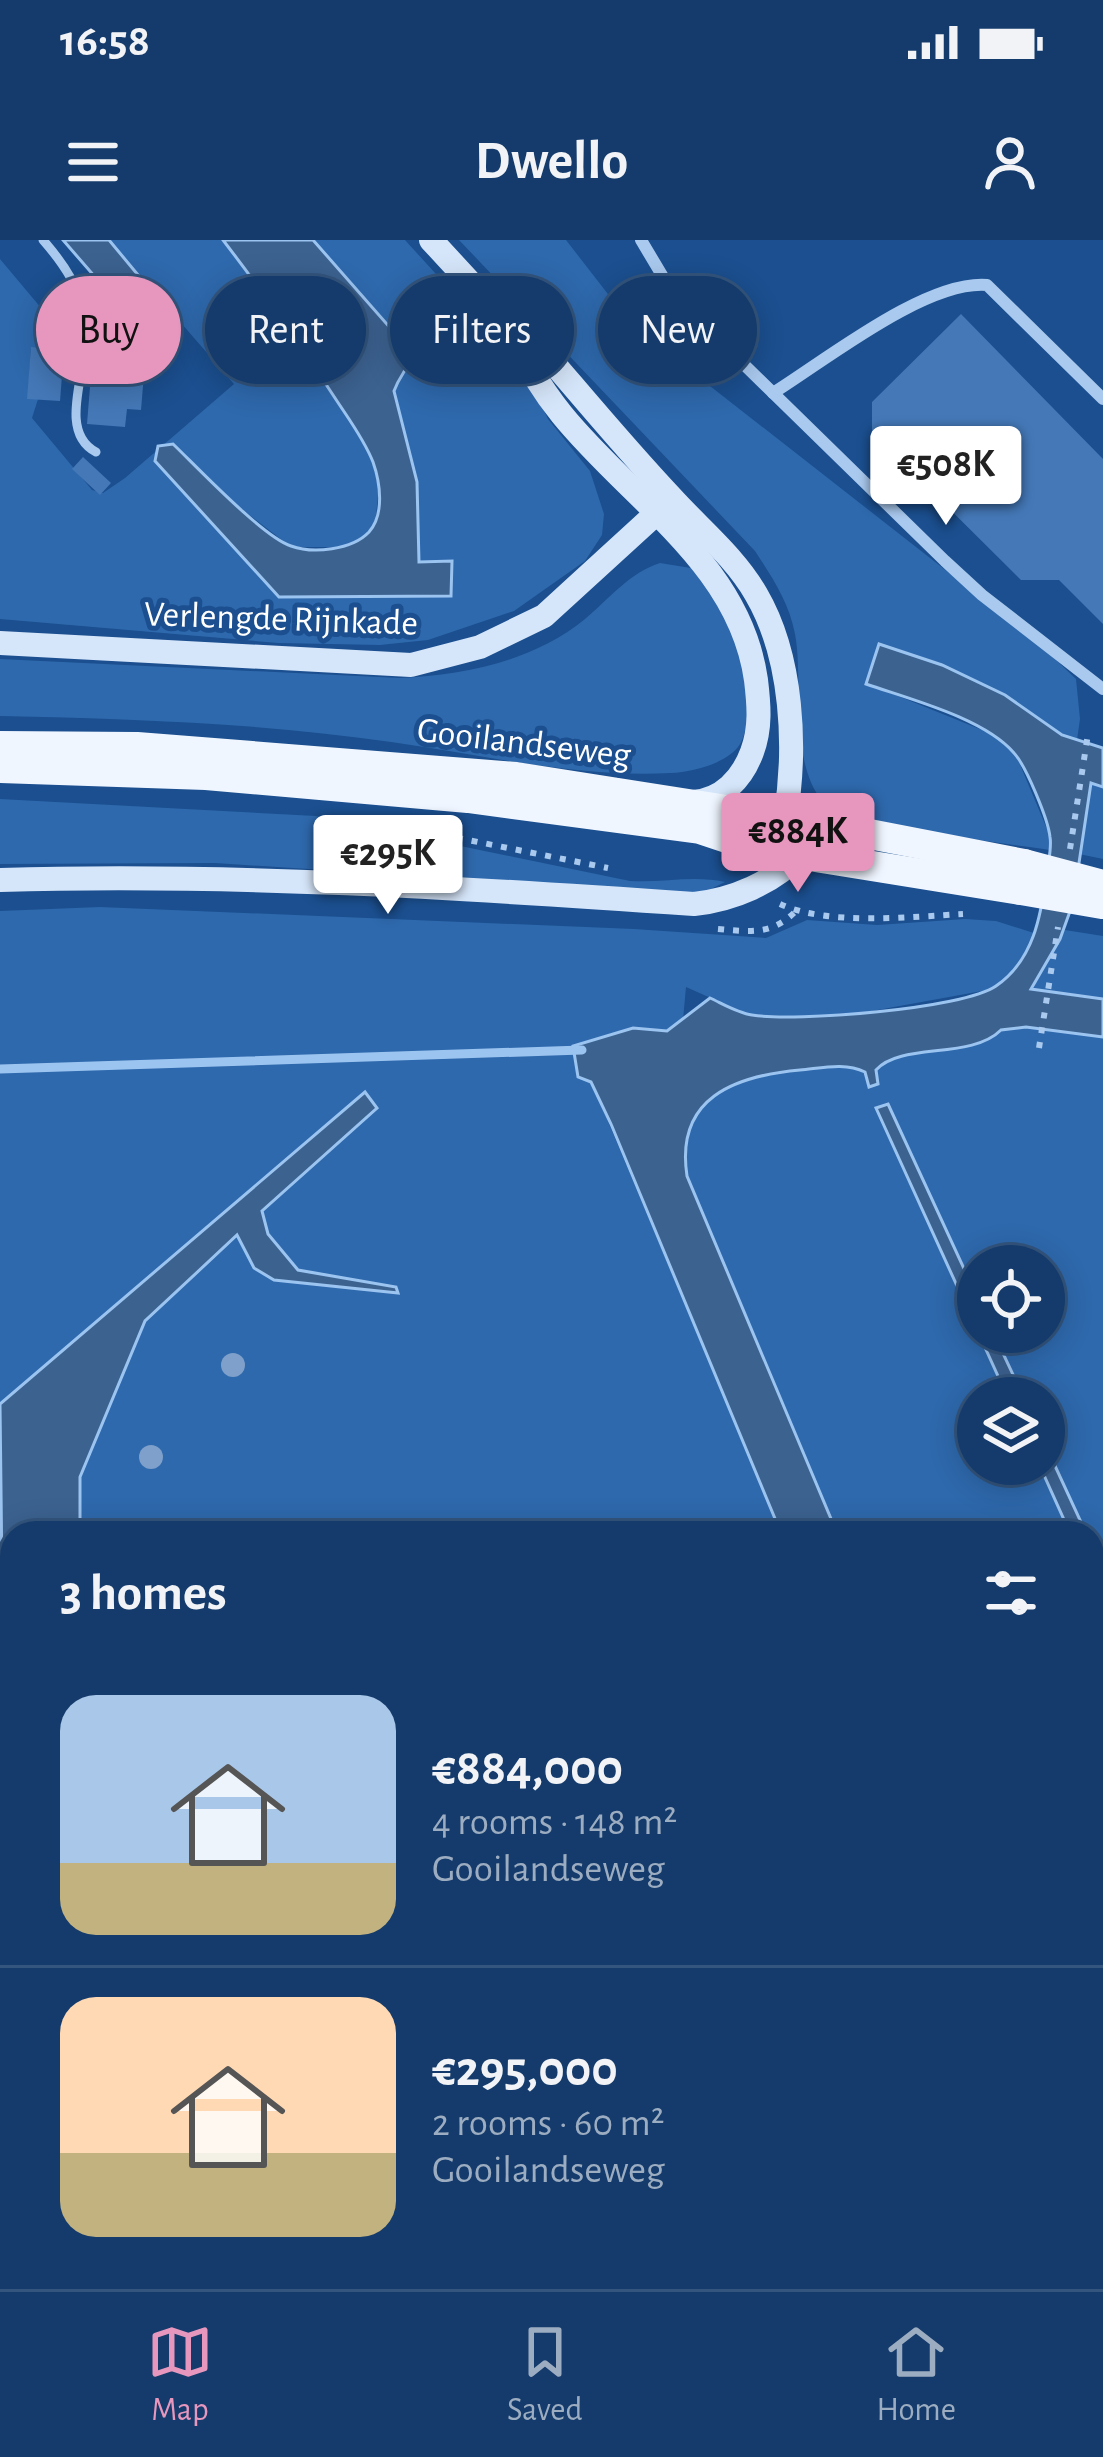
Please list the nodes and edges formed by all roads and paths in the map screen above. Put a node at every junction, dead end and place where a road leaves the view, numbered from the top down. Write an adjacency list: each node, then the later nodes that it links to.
1 (43, 240): 6 (lane)
2 (431, 240): 7 (street)
3 (640, 240): 4 (street)
4 (773, 393): 5 (street); 9 (street)
5 (1103, 400)
6 (96, 452)
7 (664, 507): 8 (street, Verlengde Rijnkade); 12 (street); 13 (street)
8 (0, 643)
9 (1103, 689)
10 (0, 746): 12 (main road, Gooilandseweg)
11 (0, 768): 15 (main road, Gooilandseweg)
12 (680, 803): 13 (main road, Gooilandseweg)
13 (785, 819): 15 (street); 18 (main road, Gooilandseweg)
14 (376, 822): 17 (path)
15 (717, 832): 16 (main road, Gooilandseweg)
16 (801, 853): 18 (main road, Gooilandseweg); 19 (street)
17 (626, 872)
18 (1023, 877): 20 (main road, Gooilandseweg, bridge); 21 (main road, Gooilandseweg, bridge)
19 (0, 880)
20 (1103, 885)
21 (1103, 904)
22 (796, 911): 23 (path)
23 (967, 914)

